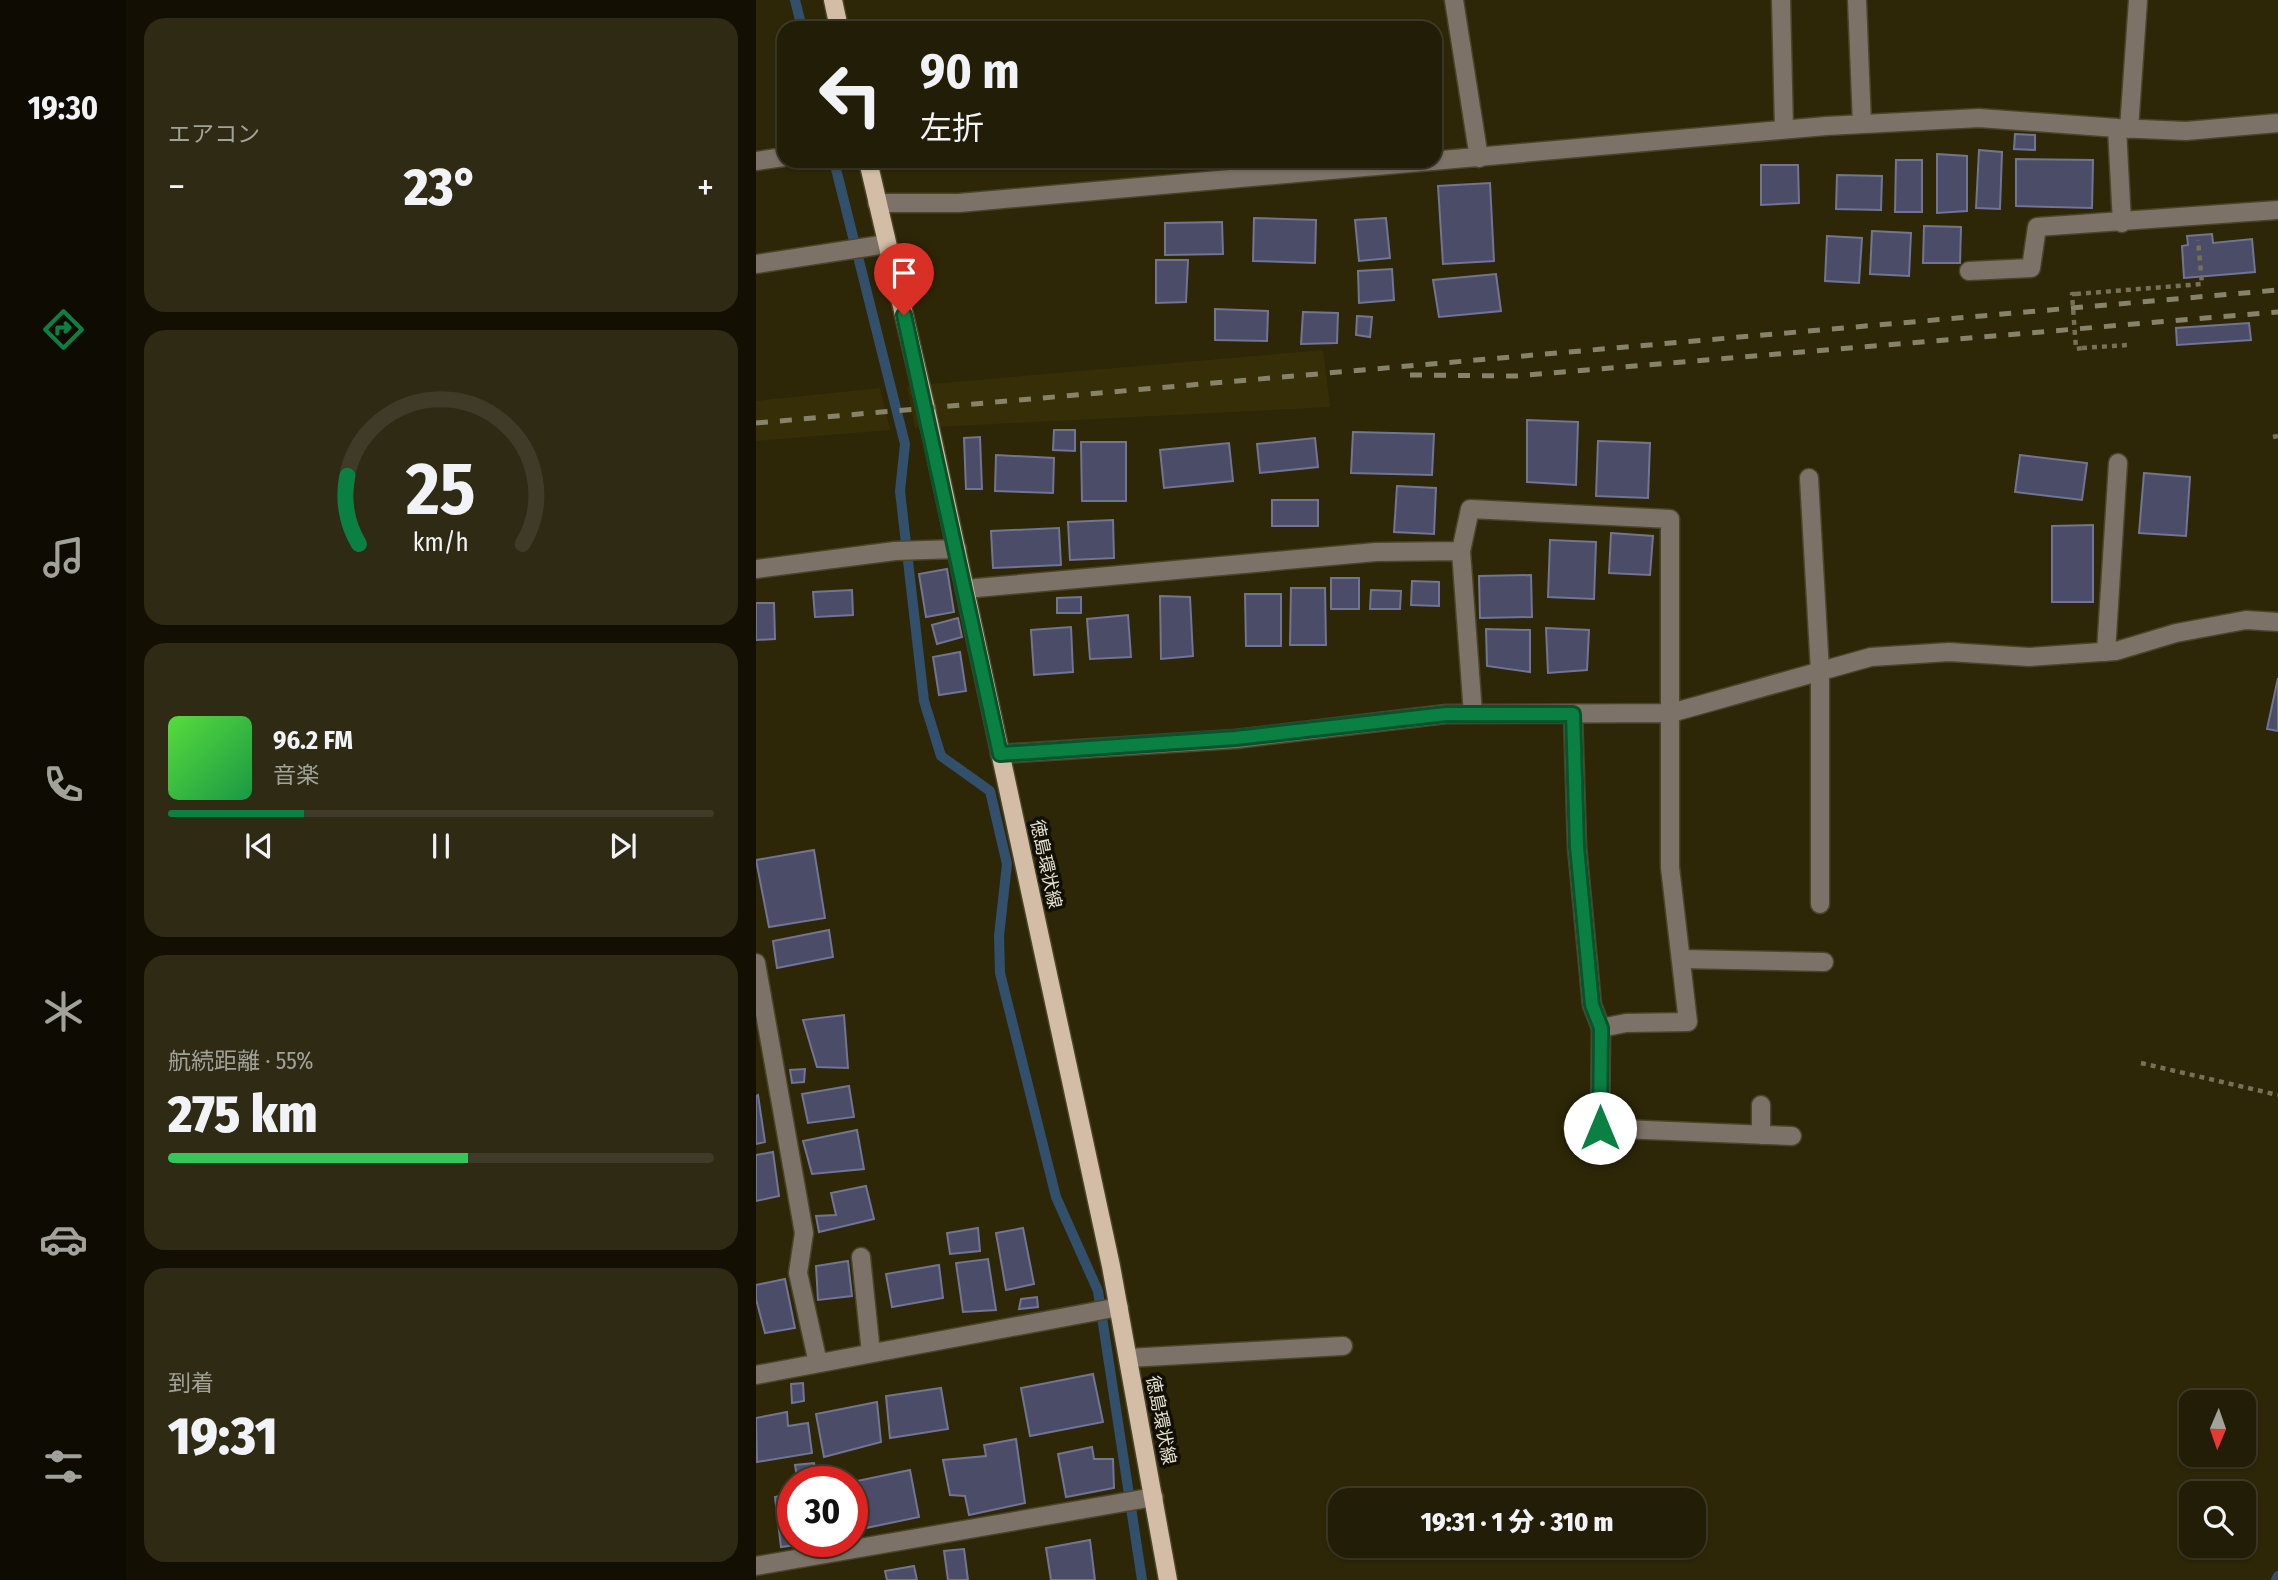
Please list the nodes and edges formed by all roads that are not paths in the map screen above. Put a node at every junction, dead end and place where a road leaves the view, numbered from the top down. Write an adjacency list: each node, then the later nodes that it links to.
1 (833, 0): 6 (main road)
2 (1454, 0): 12 (street)
3 (1782, 0): 10 (street)
4 (1857, 0): 8 (street)
5 (2138, 0): 9 (street)
6 (838, 21)
7 (2278, 123): 9 (street)
8 (1862, 124): 9 (street); 10 (street)
9 (2123, 128): 19 (street)
10 (1784, 129): 12 (street)
11 (777, 158): 13 (street)
12 (1479, 158): 14 (street)
13 (756, 161)
14 (1442, 161)
15 (870, 168): 17 (main road, 徳島環状線)
16 (1363, 168): 17 (street)
17 (877, 203): 20 (main road, 徳島環状線)
18 (2278, 210): 19 (street)
19 (2122, 223): 22 (street)
20 (887, 244): 21 (street); 25 (main road, 徳島環状線)
21 (756, 264)
22 (1969, 271)
23 (2118, 463): 30 (street)
24 (1809, 478): 31 (street)
25 (957, 549): 27 (street); 28 (main road, 徳島環状線)
26 (1461, 551): 28 (street); 32 (street); 33 (street)
27 (756, 569)
28 (965, 589): 35 (main road, 徳島環状線)
29 (2278, 622): 30 (street)
30 (2106, 652): 31 (street)
31 (1820, 671): 32 (street); 36 (street)
32 (1671, 713): 34 (street); 37 (street)
33 (1473, 714): 34 (street); 35 (street)
34 (1573, 714): 40 (street)
35 (1000, 754): 47 (main road, 徳島環状線)
36 (1819, 904)
37 (1681, 959): 38 (street); 40 (street)
38 (1824, 962)
39 (756, 963): 51 (street)
40 (1601, 1028): 43 (street)
41 (1761, 1105): 44 (street)
42 (1573, 1127): 43 (street)
43 (1600, 1128): 44 (street)
44 (1761, 1135): 45 (street)
45 (1792, 1136)
46 (861, 1257): 49 (street)
47 (1107, 1309): 49 (street); 50 (main road, 徳島環状線)
48 (1343, 1346): 50 (street)
49 (872, 1353): 51 (street)
50 (1128, 1358): 53 (main road, 徳島環状線)
51 (818, 1363): 52 (street)
52 (756, 1375)
53 (1154, 1497): 54 (street); 55 (main road, 徳島環状線)
54 (756, 1566)
55 (1168, 1580)

